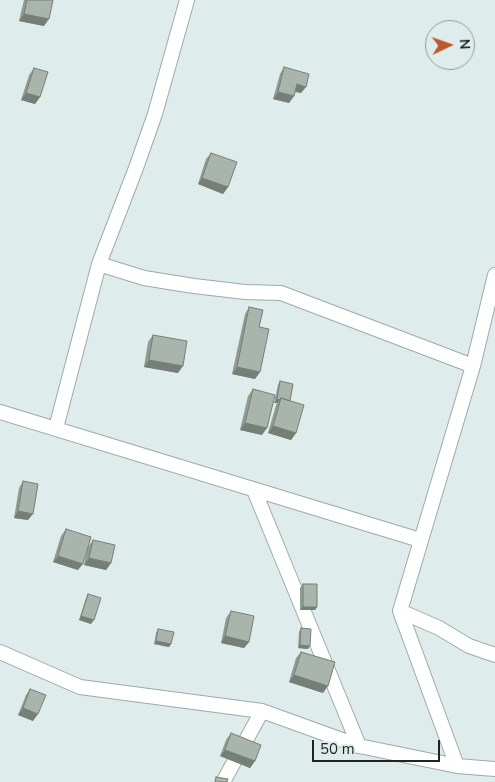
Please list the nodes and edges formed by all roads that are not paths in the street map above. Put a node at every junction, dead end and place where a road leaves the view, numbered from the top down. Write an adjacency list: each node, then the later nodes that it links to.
1 (187, 0): 2 (street)
2 (99, 264): 4 (street); 6 (street)
3 (495, 275): 4 (street)
4 (473, 366): 8 (street)
5 (0, 412): 6 (street)
6 (56, 428): 7 (street)
7 (254, 490): 8 (street); 13 (street)
8 (420, 540): 9 (street)
9 (400, 611): 11 (street); 14 (street)
10 (0, 652): 12 (street)
11 (495, 655)
12 (262, 711): 13 (street); 16 (street)
13 (359, 746): 14 (street)
14 (457, 766): 15 (street)
15 (495, 769)
16 (223, 782)

